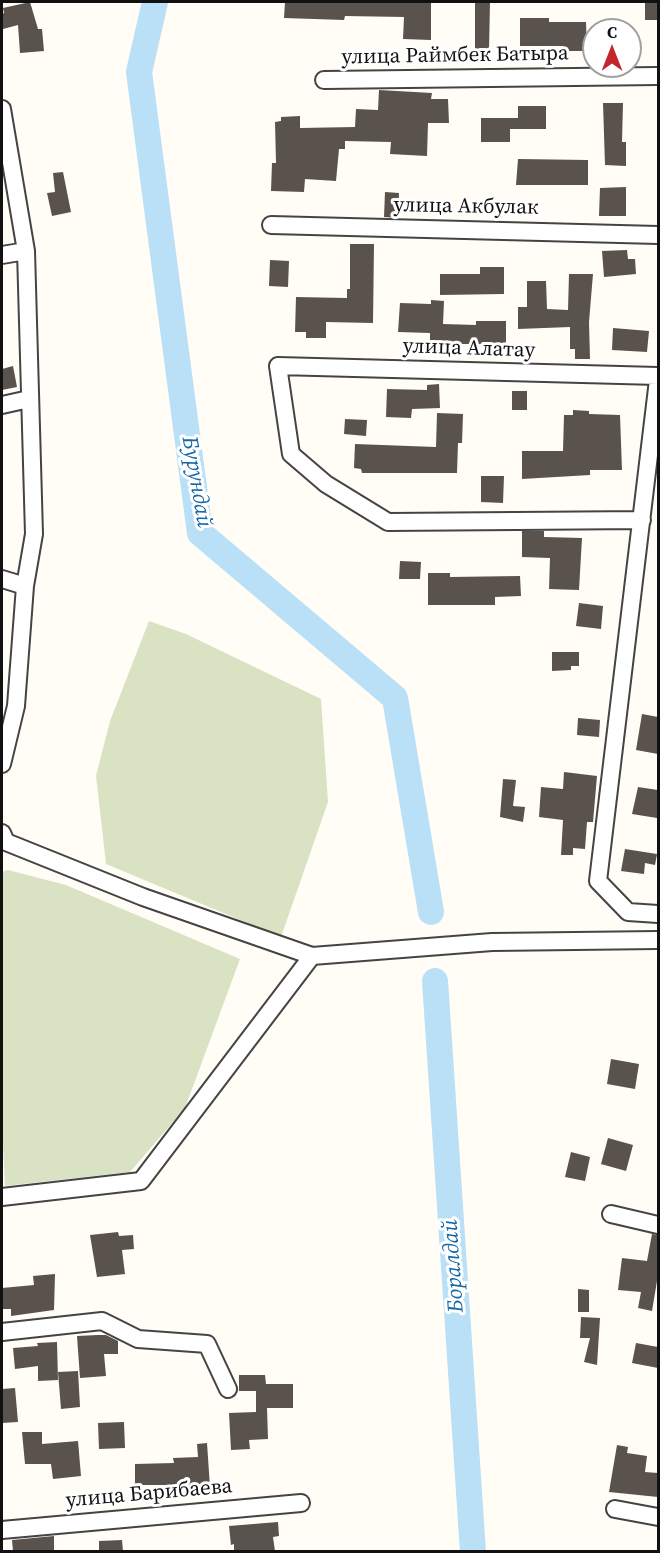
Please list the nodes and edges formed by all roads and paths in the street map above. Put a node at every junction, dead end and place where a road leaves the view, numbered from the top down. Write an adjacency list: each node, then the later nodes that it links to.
1 (658, 76): 2 (street, улица Раймбек Батыра)
2 (324, 80)
3 (2, 109): 6 (street)
4 (271, 225): 5 (street, улица Акбулак)
5 (658, 235)
6 (26, 251): 7 (street); 9 (street)
7 (2, 255)
8 (658, 378): 11 (street); 11 (street, улица Алатау)
9 (29, 399): 10 (street); 13 (street)
10 (2, 405)
11 (642, 520): 17 (street)
12 (2, 579): 13 (street)
13 (26, 586): 14 (street)
14 (9, 708): 15 (street)
15 (2, 764)
16 (3, 840): 19 (street)
17 (658, 912): 18 (street)
18 (656, 940): 19 (street)
19 (312, 956): 20 (street)
20 (2, 1197)
21 (611, 1214): 22 (street)
22 (658, 1225)
23 (2, 1332): 24 (street)
24 (228, 1389)
25 (301, 1503): 28 (street, улица Барибаева)
26 (615, 1509): 27 (street)
27 (658, 1517)
28 (2, 1530)

